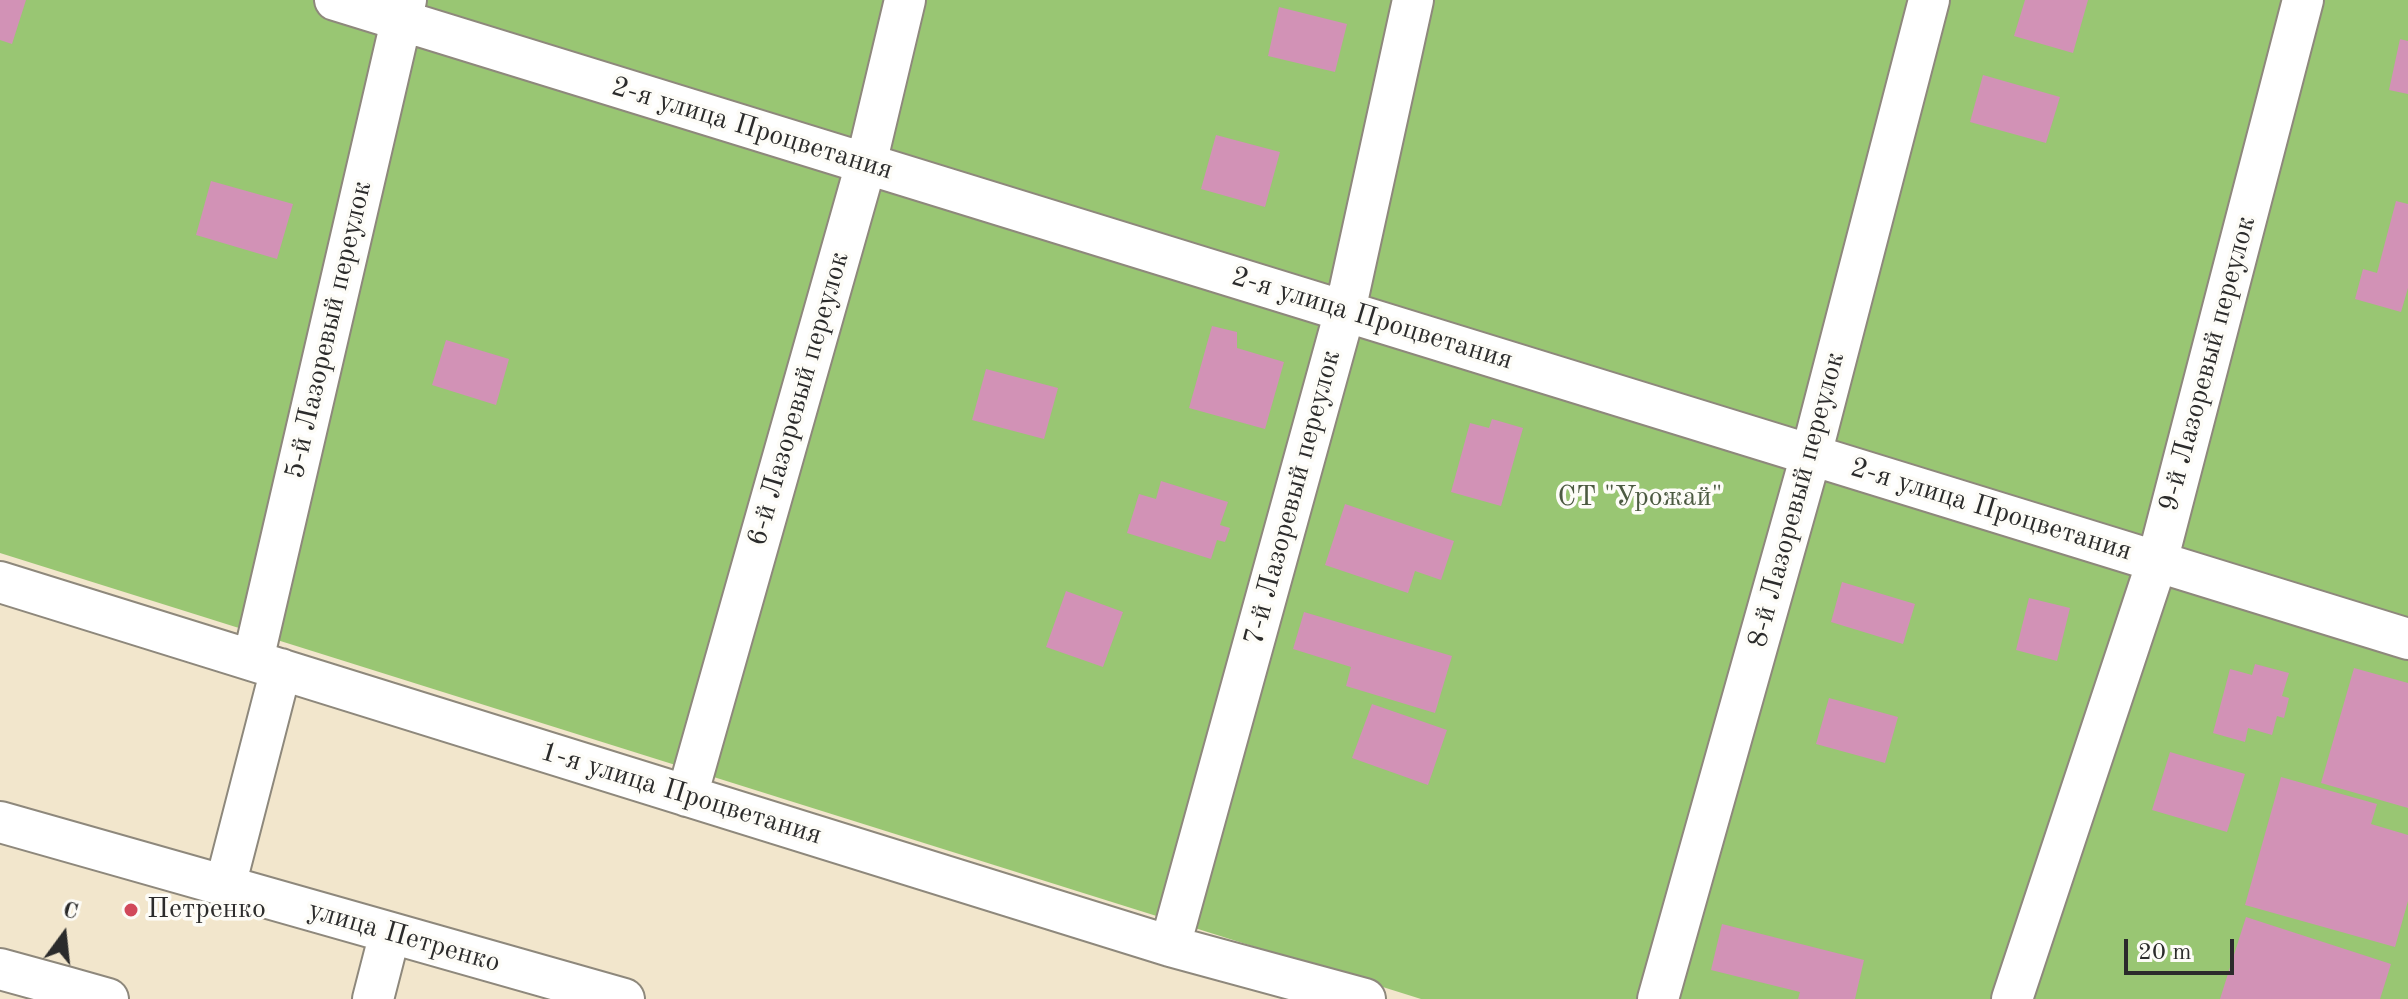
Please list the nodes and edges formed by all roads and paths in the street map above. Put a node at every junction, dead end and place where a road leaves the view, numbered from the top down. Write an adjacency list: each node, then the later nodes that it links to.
1 (335, 0): 6 (street, 2-я улица Процветания)
2 (905, 0): 7 (street, 6-й Лазоревый переулок)
3 (1413, 0): 8 (street, 7-й Лазоревый переулок)
4 (1929, 0): 9 (street, 8-й Лазоревый переулок)
5 (2303, 0): 10 (street, 9-й Лазоревый переулок)
6 (403, 10): 7 (street, 2-я улица Процветания); 13 (street, 5-й Лазоревый переулок)
7 (866, 164): 8 (street, 2-я улица Процветания); 14 (street, 6-й Лазоревый переулок)
8 (1345, 311): 9 (street, 2-я улица Процветания); 18 (street, 7-й Лазоревый переулок)
9 (1811, 455): 10 (street, 2-я улица Процветания); 25 (street, 8-й Лазоревый переулок)
10 (2157, 562): 12 (street, 2-я улица Процветания); 26 (street, 9-й Лазоревый переулок)
11 (0, 582): 13 (street, 1-я улица Процветания)
12 (2408, 639)
13 (267, 665): 14 (street, 1-я улица Процветания); 16 (street, 5-й Лазоревый переулок)
14 (687, 796): 18 (street, 1-я улица Процветания)
15 (0, 822): 16 (street, улица Петренко)
16 (225, 886): 17 (street, улица Петренко)
17 (390, 933): 22 (street); 23 (street, улица Петренко)
18 (1170, 946): 24 (street, 1-я улица Процветания)
19 (0, 969): 20 (street)
20 (60, 992): 21 (street)
21 (108, 999)
22 (373, 999)
23 (624, 999)
24 (1365, 999)
25 (1658, 999)
26 (2012, 999)

